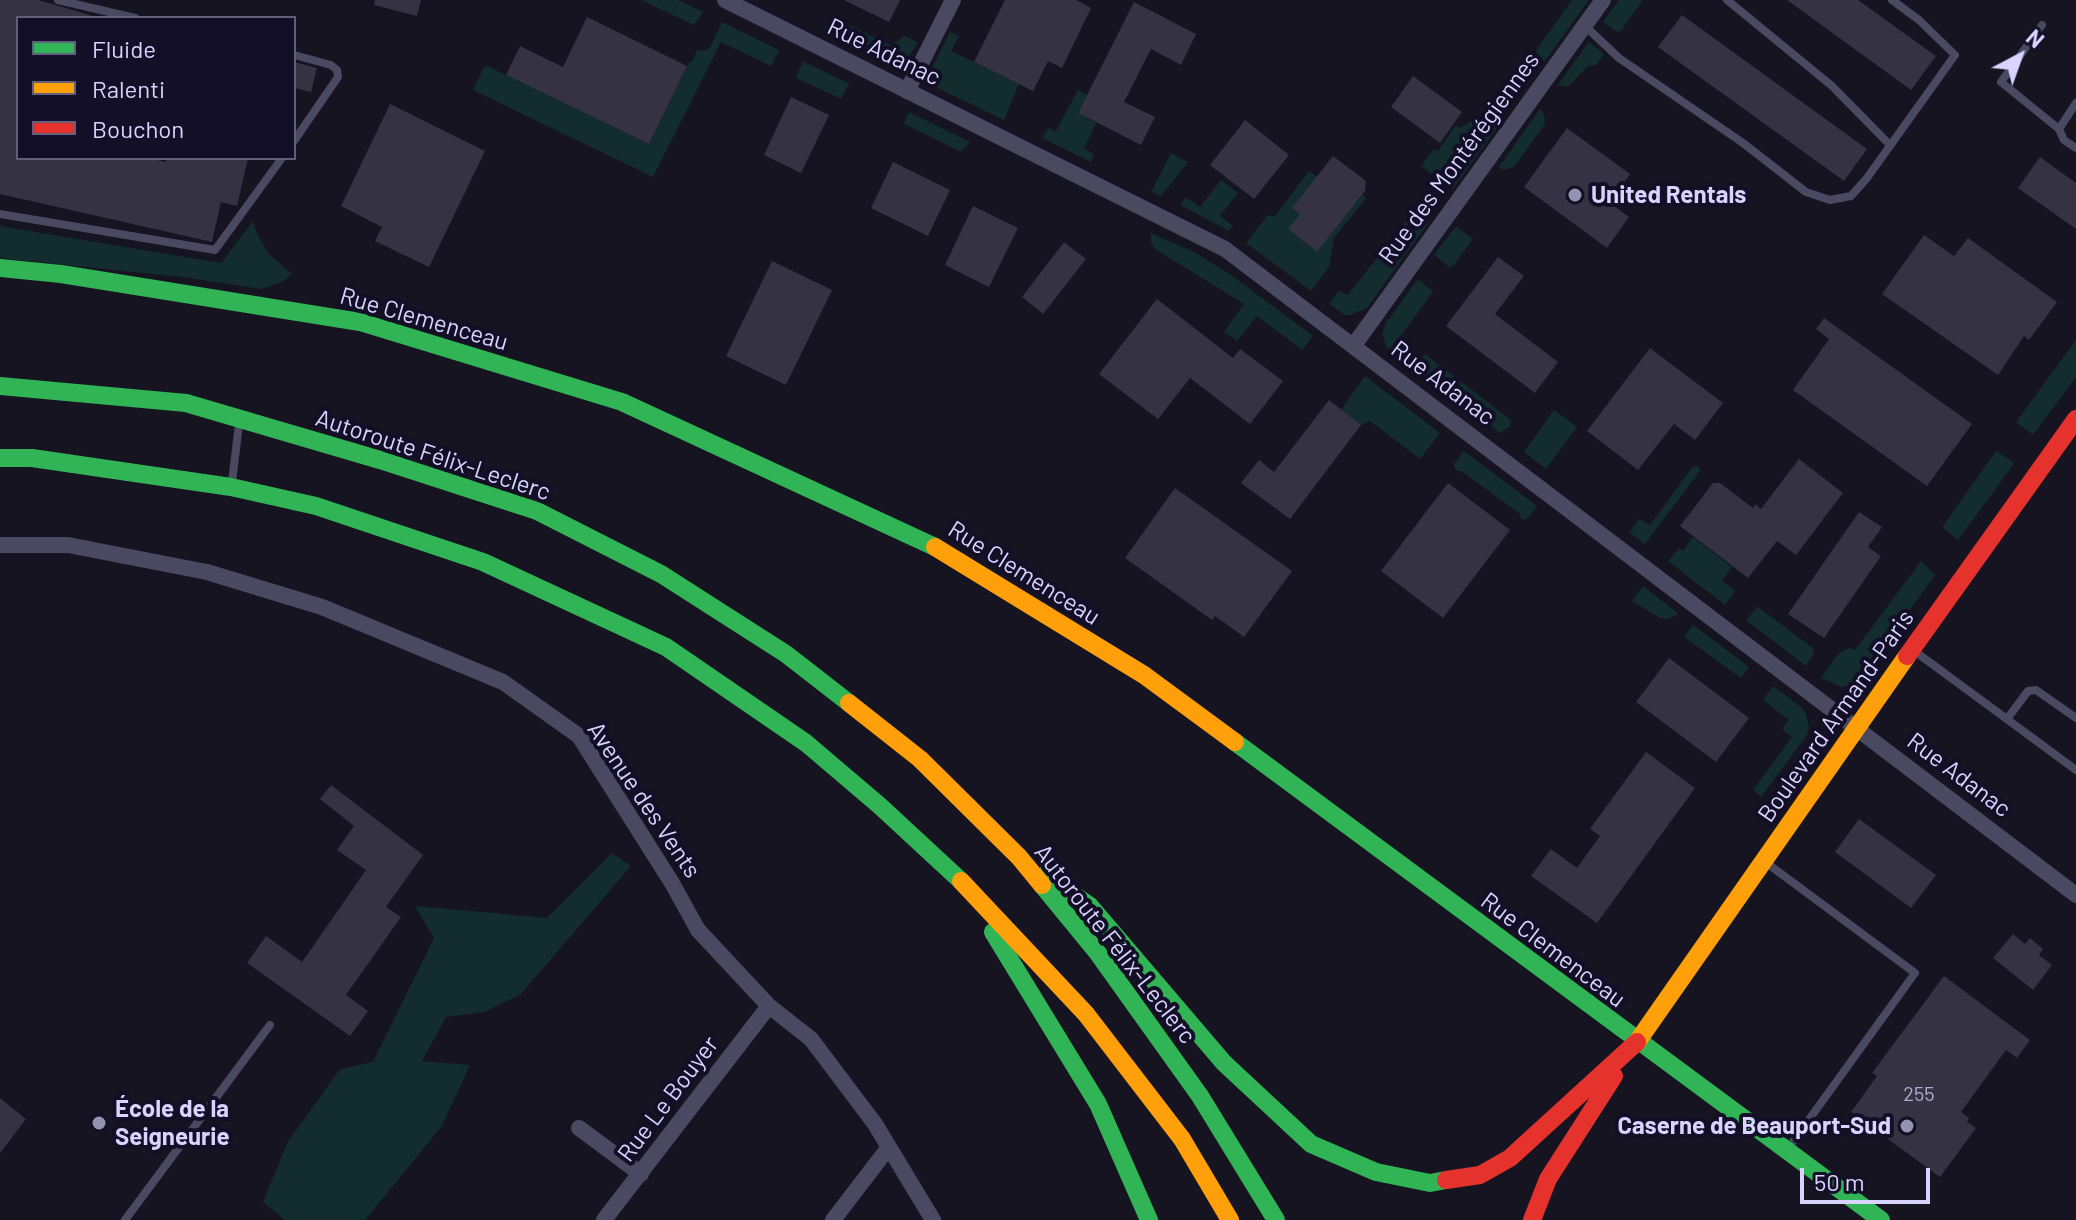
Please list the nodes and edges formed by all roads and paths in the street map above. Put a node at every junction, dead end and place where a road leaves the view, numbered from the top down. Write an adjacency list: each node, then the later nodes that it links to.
1 (58, 0): 7 (lane)
2 (725, 0): 11 (street, Rue Adanac)
3 (953, 0): 11 (street)
4 (1603, 0): 9 (street, Rue des Montérégiennes)
5 (1727, 0): 15 (lane)
6 (1892, 0): 15 (lane)
7 (126, 16)
8 (2042, 25): 13 (lane)
9 (1585, 26): 15 (lane); 20 (street, Rue des Montérégiennes)
10 (296, 56): 14 (lane)
11 (907, 91): 20 (street, Rue Adanac)
12 (2076, 103): 13 (lane)
13 (2059, 129): 16 (lane)
14 (296, 138)
15 (1890, 145)
16 (2076, 148)
17 (281, 160): 18 (lane)
18 (0, 214)
19 (0, 268): 38 (main road, Rue Clemenceau)
20 (1354, 345): 30 (street, Rue Adanac)
21 (0, 386): 22 (main road, Autoroute Félix-Leclerc)
22 (240, 419): 25 (lane); 32 (main road, Autoroute Félix-Leclerc)
23 (2076, 419): 27 (main road, Boulevard Armand-Paris)
24 (0, 458): 25 (main road)
25 (231, 487): 34 (main road)
26 (0, 545): 36 (street, Avenue des Vents)
27 (1912, 650): 29 (lane); 30 (main road, Boulevard Armand-Paris)
28 (2076, 718): 29 (lane)
29 (2007, 719): 31 (lane)
30 (1856, 727): 33 (main road, Boulevard Armand-Paris); 35 (street, Rue Adanac)
31 (2076, 770)
32 (1019, 857): 38 (main road); 49 (main road, Autoroute Félix-Leclerc)
33 (1763, 860): 38 (main road, Boulevard Armand-Paris); 41 (lane)
34 (961, 881): 47 (main road); 48 (main road)
35 (2075, 890)
36 (769, 1006): 40 (street, Avenue des Vents); 42 (street, Rue Le Bouyer)
37 (270, 1025): 43 (lane)
38 (1637, 1042): 41 (main road, Rue Clemenceau); 50 (main road)
39 (579, 1128): 42 (street)
40 (889, 1147): 45 (street); 46 (street, Avenue des Vents)
41 (1786, 1151): 51 (main road, Rue Clemenceau)
42 (641, 1174): 44 (street, Rue Le Bouyer)
43 (125, 1220)
44 (604, 1220)
45 (833, 1220)
46 (933, 1220)
47 (1149, 1220)
48 (1230, 1220)
49 (1276, 1220)
50 (1532, 1220)
51 (1881, 1220)

